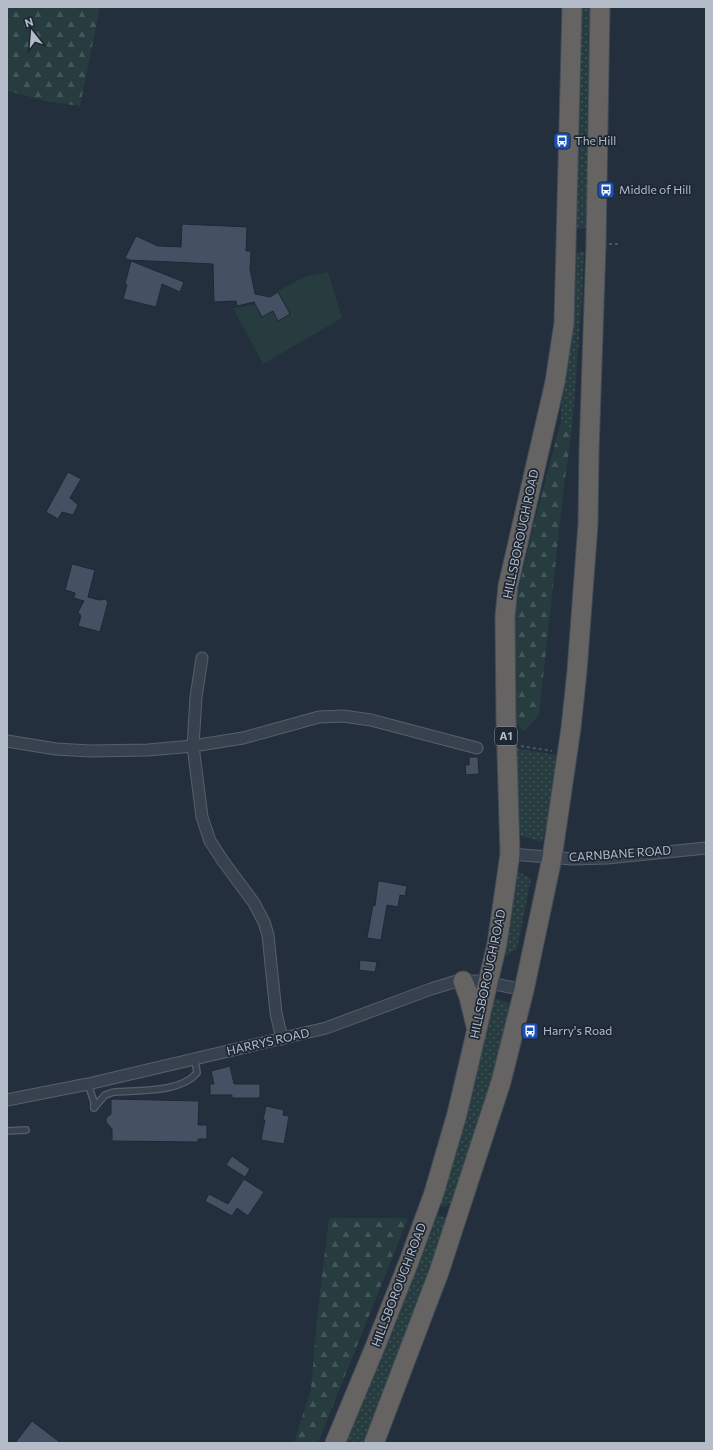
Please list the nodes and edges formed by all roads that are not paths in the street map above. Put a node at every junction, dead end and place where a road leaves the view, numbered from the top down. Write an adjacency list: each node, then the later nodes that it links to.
1 (572, 7): 8 (highway, HILLSBOROUGH ROAD / A1)
2 (600, 7): 9 (highway)
3 (202, 658): 5 (street)
4 (7, 741): 5 (street)
5 (192, 746): 6 (street); 14 (street)
6 (477, 748)
7 (706, 848): 9 (street, CARNBANE ROAD)
8 (510, 854): 9 (street, CARNBANE ROAD); 11 (highway, HILLSBOROUGH ROAD / A1)
9 (552, 858): 12 (highway)
10 (463, 981): 11 (street, HARRYS ROAD); 13 (highway); 14 (street, HARRYS ROAD)
11 (488, 983): 12 (street, HARRYS ROAD); 13 (highway, HILLSBOROUGH ROAD / A1)
12 (524, 990): 21 (highway)
13 (477, 1029): 20 (highway, HILLSBOROUGH ROAD / A1)
14 (282, 1039): 15 (street, HARRYS ROAD)
15 (195, 1059): 16 (street, HARRYS ROAD); 16 (lane)
16 (88, 1084): 17 (street, HARRYS ROAD)
17 (7, 1100)
18 (26, 1130): 19 (lane)
19 (7, 1131)
20 (335, 1443)
21 (374, 1443)

